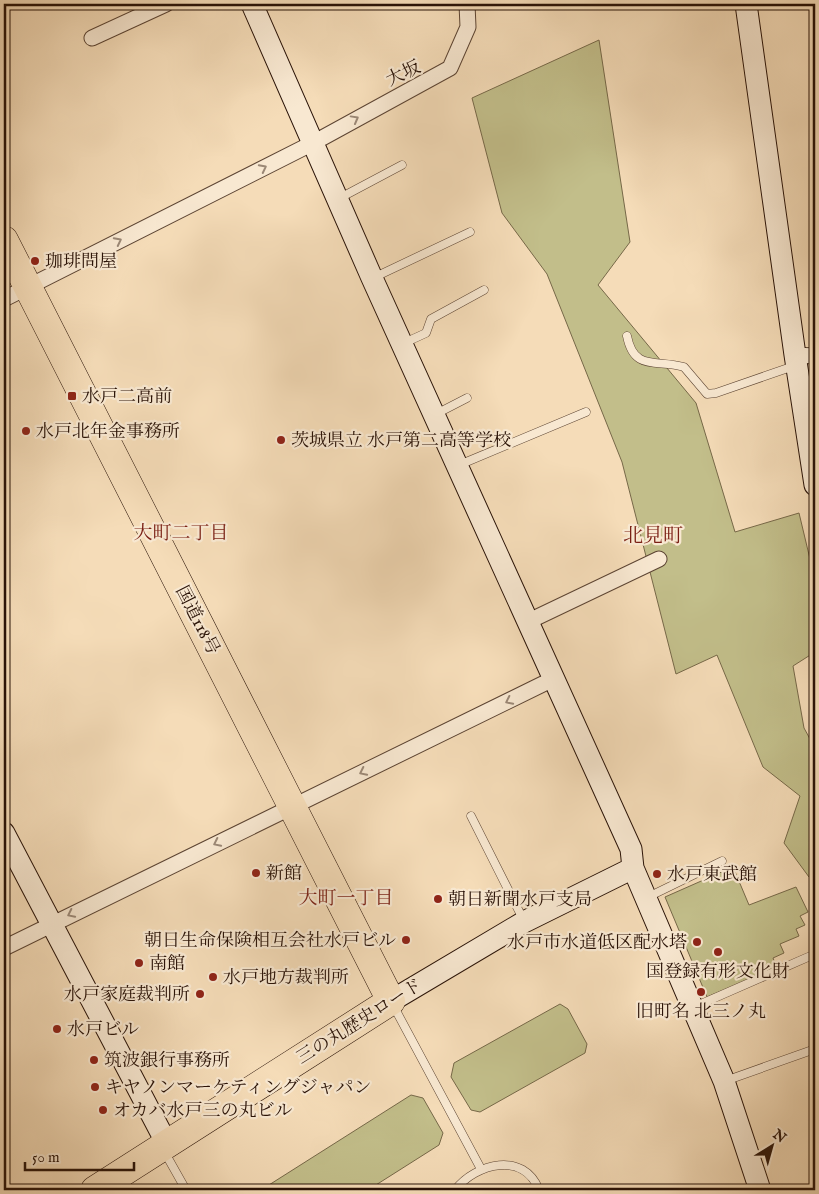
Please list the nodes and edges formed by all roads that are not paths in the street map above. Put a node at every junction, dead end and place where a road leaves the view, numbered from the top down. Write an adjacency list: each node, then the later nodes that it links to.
1 (166, 4): 5 (street)
2 (252, 4): 6 (street)
3 (467, 4): 6 (street, 大坂, one-way to 3)
4 (746, 4): 17 (street)
5 (92, 38)
6 (313, 143): 8 (street); 12 (street, 大坂, one-way to 6)
7 (402, 165): 8 (lane)
8 (337, 200): 11 (street)
9 (470, 232): 11 (lane)
10 (4, 240): 12 (highway, 国道118号)
11 (372, 278): 16 (street)
12 (28, 287): 14 (street, 大坂); 26 (highway, 国道118号)
13 (484, 290): 16 (lane)
14 (4, 299)
15 (627, 336): 17 (lane)
16 (402, 344): 20 (street)
17 (802, 359): 22 (street)
18 (468, 398): 20 (lane)
19 (586, 412): 21 (lane)
20 (434, 415): 21 (street)
21 (458, 466): 24 (street)
22 (815, 485)
23 (659, 558): 24 (street)
24 (527, 622): 25 (street)
25 (553, 680): 26 (street, one-way to 26); 30 (street)
26 (292, 807): 33 (street, one-way to 33); 36 (highway, 国道118号)
27 (471, 816): 32 (lane)
28 (4, 832): 33 (street)
29 (722, 861): 31 (lane)
30 (633, 868): 31 (street); 32 (street, 三の丸歴史ロード)
31 (645, 898): 37 (street)
32 (524, 922): 36 (street, 三の丸歴史ロード)
33 (51, 923): 34 (street); 40 (street)
34 (4, 948)
35 (815, 954): 37 (lane)
36 (390, 1001): 40 (highway, 三の丸歴史ロード); 41 (lane)
37 (692, 1008): 39 (street)
38 (815, 1049): 39 (lane)
39 (724, 1081): 46 (street)
40 (164, 1146): 42 (highway, 三の丸歴史ロード); 43 (lane)
41 (481, 1169): 44 (lane); 45 (lane)
42 (95, 1190)
43 (186, 1190)
44 (455, 1190)
45 (539, 1190)
46 (760, 1190)

